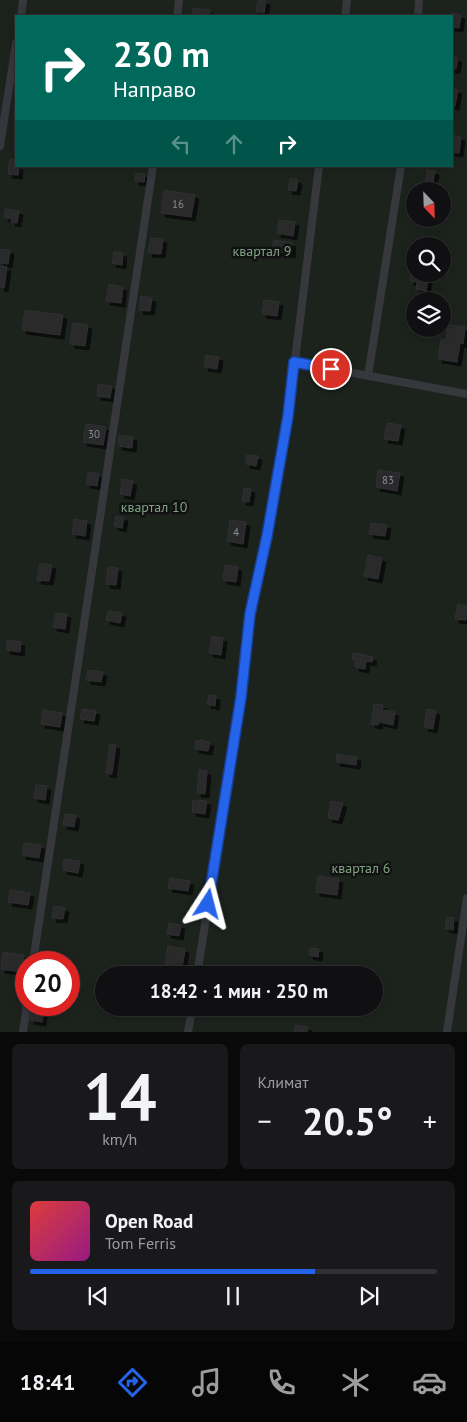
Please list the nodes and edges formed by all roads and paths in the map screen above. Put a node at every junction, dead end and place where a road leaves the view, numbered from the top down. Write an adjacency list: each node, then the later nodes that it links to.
1 (23, 0): 5 (lane)
2 (179, 0): 6 (lane)
3 (347, 0): 7 (lane)
4 (419, 0): 8 (lane)
5 (21, 15)
6 (177, 15)
7 (344, 15)
8 (418, 15)
9 (15, 50): 10 (lane)
10 (0, 146)
11 (153, 167): 18 (lane)
12 (318, 167): 14 (lane)
13 (401, 167): 15 (lane)
14 (294, 362): 15 (lane); 19 (lane)
15 (368, 376): 16 (lane)
16 (467, 394)
17 (467, 898): 24 (lane)
18 (35, 951)
19 (198, 966)
20 (25, 1016): 22 (lane)
21 (191, 1016): 23 (lane)
22 (23, 1032)
23 (188, 1032)
24 (447, 1032)

